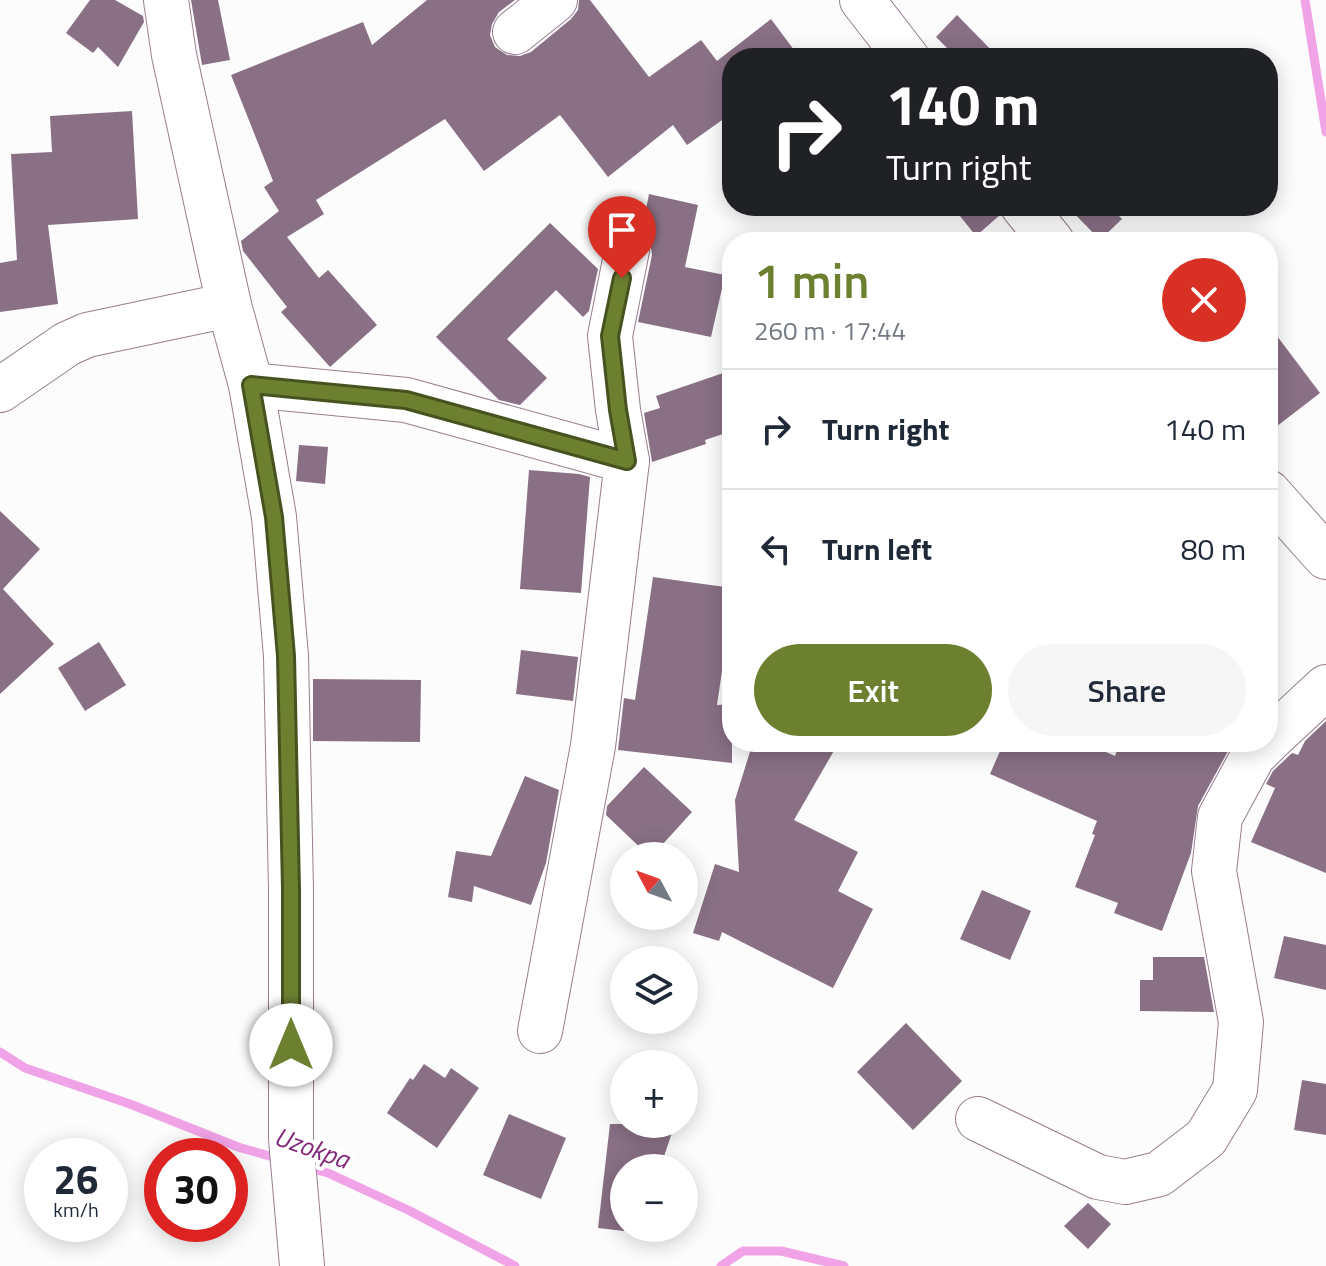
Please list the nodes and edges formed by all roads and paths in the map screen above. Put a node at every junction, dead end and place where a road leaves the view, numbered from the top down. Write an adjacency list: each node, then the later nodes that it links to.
1 (166, 0): 9 (street)
2 (555, 0): 4 (street)
3 (862, 0): 5 (street)
4 (515, 32)
5 (899, 48)
6 (1031, 216): 7 (street)
7 (1044, 232)
8 (627, 250): 12 (street)
9 (229, 305): 10 (street); 11 (street)
10 (251, 385): 12 (street); 20 (street)
11 (0, 390)
12 (627, 461): 18 (street)
13 (1278, 503): 14 (street)
14 (1326, 557)
15 (1326, 687): 16 (street)
16 (1278, 733)
17 (1257, 752): 19 (street)
18 (540, 1031)
19 (978, 1119)
20 (302, 1266)

